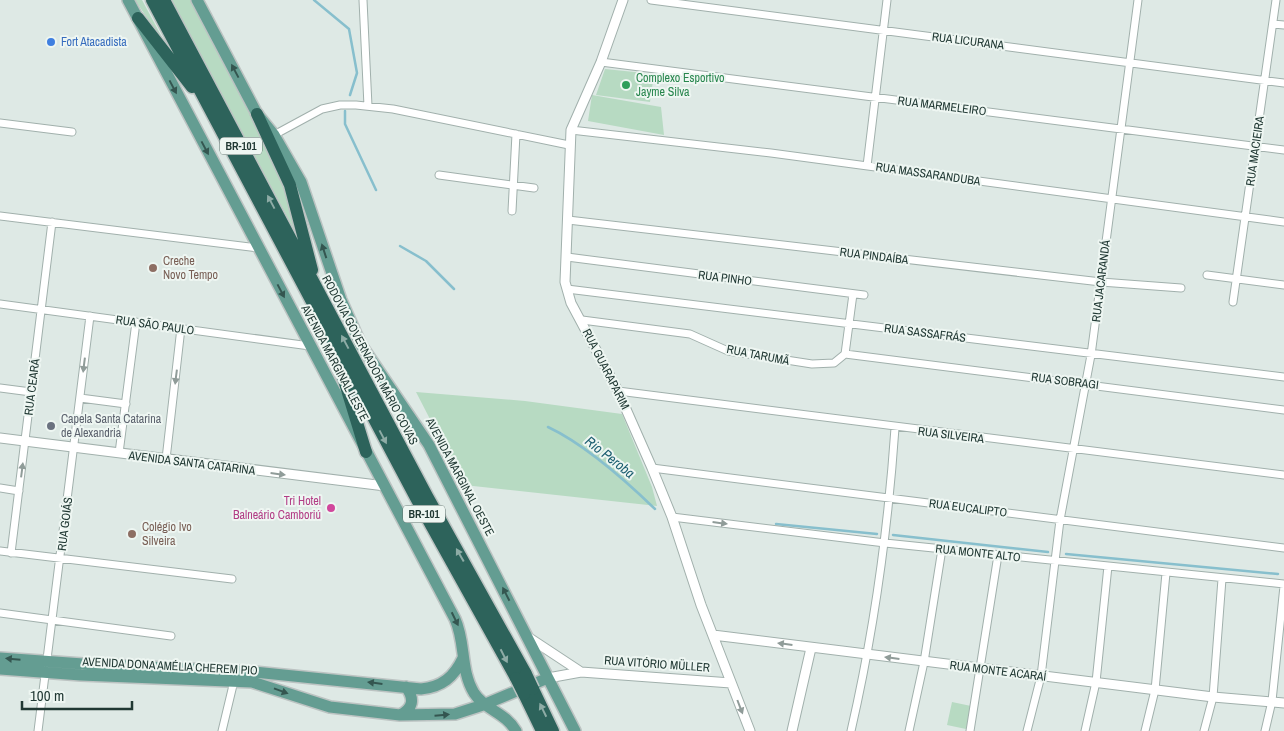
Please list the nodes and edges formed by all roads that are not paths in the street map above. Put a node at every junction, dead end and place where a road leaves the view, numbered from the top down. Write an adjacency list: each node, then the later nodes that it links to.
1 (128, 0): 11 (main road, AVENIDA MARGINAL LESTE)
2 (152, 0): 21 (highway, RODOVIA GOVERNADOR MÁRIO COVAS / BR-101)
3 (164, 0): 51 (highway, RODOVIA GOVERNADOR MÁRIO COVAS / BR-101, one-way to 3)
4 (197, 0): 22 (main road, AVENIDA MARGINAL OESTE, one-way to 4)
5 (362, 0): 20 (street)
6 (623, 0): 15 (street, RUA GUARAPARIM)
7 (652, 0): 14 (street, RUA LICURANA)
8 (887, 0): 14 (street)
9 (1138, 0): 16 (street, RUA JACARANDÁ)
10 (1276, 0): 12 (street, RUA MACIEIRA)
11 (138, 18): 21 (highway); 43 (main road, AVENIDA MARGINAL LESTE, one-way to 43)
12 (1272, 24): 13 (street); 17 (street, RUA MACIEIRA)
13 (1284, 25)
14 (883, 30): 16 (street, RUA LICURANA); 19 (street)
15 (601, 62): 19 (street, RUA MARMELEIRO); 25 (street, RUA GUARAPARIM)
16 (1130, 62): 17 (street, RUA LICURANA); 24 (street, RUA JACARANDÁ)
17 (1265, 80): 18 (street, RUA LICURANA); 30 (street, RUA MACIEIRA)
18 (1284, 82)
19 (875, 98): 24 (street, RUA MARMELEIRO); 32 (street)
20 (368, 106): 27 (street); 28 (street)
21 (213, 114): 63 (highway, RODOVIA GOVERNADOR MÁRIO COVAS / BR-101)
22 (257, 114): 27 (main road, AVENIDA MARGINAL OESTE); 51 (highway)
23 (0, 124): 26 (street)
24 (1121, 129): 30 (street, RUA MARMELEIRO); 36 (street, RUA JACARANDÁ)
25 (571, 130): 29 (street, RUA GUARAPARIM); 32 (street, RUA MASSARANDUBA)
26 (72, 132)
27 (274, 134): 107 (main road, AVENIDA MARGINAL OESTE, one-way to 27)
28 (516, 134): 29 (street); 34 (street)
29 (569, 145): 40 (street, RUA GUARAPARIM)
30 (1255, 146): 31 (street, RUA MARMELEIRO); 39 (street, RUA MACIEIRA)
31 (1284, 150)
32 (867, 166): 36 (street, RUA MASSARANDUBA)
33 (440, 175): 34 (street)
34 (512, 185): 35 (street); 37 (street)
35 (534, 188)
36 (1112, 200): 39 (street, RUA MASSARANDUBA); 47 (street, RUA JACARANDÁ)
37 (512, 211)
38 (0, 216): 41 (street)
39 (1245, 217): 42 (street, RUA MASSARANDUBA); 46 (street, RUA MACIEIRA)
40 (568, 220): 44 (street, RUA GUARAPARIM); 47 (street, RUA PINDAÍBA)
41 (52, 222): 43 (street); 56 (street, RUA CEARÁ)
42 (1284, 222)
43 (258, 248): 62 (main road, AVENIDA MARGINAL LESTE, one-way to 62)
44 (567, 258): 50 (street, RUA GUARAPARIM); 52 (street, RUA PINHO)
45 (1207, 275): 46 (street)
46 (1237, 279): 48 (street); 54 (street, RUA MACIEIRA)
47 (1101, 282): 49 (street, RUA PINDAÍBA); 65 (street, RUA JACARANDÁ)
48 (1284, 285)
49 (1181, 288)
50 (567, 289): 58 (street, RUA GUARAPARIM); 60 (street, RUA SASSAFRÁS)
51 (318, 292): 117 (highway, RODOVIA GOVERNADOR MÁRIO COVAS / BR-101, one-way to 51)
52 (853, 294): 53 (street, RUA PINHO); 60 (street)
53 (864, 295)
54 (1233, 302)
55 (0, 304): 56 (street, RUA SÃO PAULO)
56 (41, 310): 57 (street, RUA SÃO PAULO); 70 (street, RUA CEARÁ)
57 (90, 316): 59 (street, RUA SÃO PAULO); 71 (street, RUA GOIÁS, one-way to 71)
58 (582, 320): 64 (street, RUA TARUMÃ); 69 (street, RUA GUARAPARIM)
59 (136, 322): 61 (street, RUA SÃO PAULO); 72 (street)
60 (848, 323): 64 (street); 65 (street, RUA SASSAFRÁS)
61 (181, 328): 62 (street, RUA SÃO PAULO); 81 (street, one-way to 81)
62 (310, 346): 79 (main road, AVENIDA MARGINAL LESTE)
63 (336, 348): 79 (highway); 117 (highway, RODOVIA GOVERNADOR MÁRIO COVAS / BR-101, one-way to 117)
64 (845, 354): 67 (street, RUA SOBRAGI)
65 (1091, 355): 66 (street, RUA SASSAFRÁS); 67 (street, RUA JACARANDÁ)
66 (1284, 377)
67 (1087, 384): 73 (street, RUA SOBRAGI); 78 (street, RUA JACARANDÁ)
68 (0, 388): 70 (street)
69 (618, 391): 74 (street, RUA SILVEIRA); 82 (street, RUA GUARAPARIM)
70 (31, 392): 76 (street, RUA CEARÁ)
71 (80, 398): 72 (street); 77 (street, RUA GOIÁS)
72 (126, 404): 80 (street)
73 (1284, 410)
74 (895, 428): 78 (street, RUA SILVEIRA); 87 (street)
75 (0, 438): 76 (street, AVENIDA SANTA CATARINA)
76 (25, 441): 77 (street, AVENIDA SANTA CATARINA); 86 (street, RUA CEARÁ, one-way to 76)
77 (74, 447): 80 (street, AVENIDA SANTA CATARINA); 96 (street, RUA GOIÁS)
78 (1073, 450): 83 (street, RUA SILVEIRA); 89 (street, RUA JACARANDÁ)
79 (366, 452): 84 (main road, AVENIDA MARGINAL LESTE)
80 (119, 453): 81 (street, AVENIDA SANTA CATARINA)
81 (166, 459): 84 (street, AVENIDA SANTA CATARINA, one-way to 84)
82 (652, 468): 87 (street, RUA EUCALIPTO); 88 (street, RUA GUARAPARIM)
83 (1284, 475)
84 (385, 486): 110 (main road, AVENIDA MARGINAL LESTE, one-way to 110)
85 (0, 488): 86 (street)
86 (19, 491): 94 (street, RUA CEARÁ)
87 (890, 498): 89 (street, RUA EUCALIPTO); 90 (street)
88 (672, 517): 90 (street, RUA MONTE ALTO, one-way to 90); 106 (street, RUA GUARAPARIM)
89 (1060, 520): 91 (street, RUA EUCALIPTO); 97 (street, RUA JACARANDÁ)
90 (885, 543): 92 (street, RUA MONTE ALTO); 109 (street)
91 (1284, 548)
92 (942, 549): 95 (street, RUA MONTE ALTO); 112 (street)
93 (0, 551): 94 (street)
94 (12, 553): 96 (street)
95 (998, 555): 97 (street, RUA MONTE ALTO); 115 (street)
96 (60, 559): 100 (street); 104 (street, RUA GOIÁS)
97 (1056, 561): 98 (street, RUA MONTE ALTO); 118 (street, RUA JACARANDÁ)
98 (1108, 566): 99 (street, RUA MONTE ALTO); 121 (street)
99 (1166, 573): 101 (street, RUA MONTE ALTO); 124 (street)
100 (232, 579)
101 (1222, 579): 102 (street, RUA MONTE ALTO); 126 (street)
102 (1284, 585): 127 (street)
103 (0, 613): 104 (street)
104 (53, 620): 105 (street); 113 (street, RUA GOIÁS)
105 (171, 636)
106 (713, 636): 108 (street, RUA MONTE ACARAÍ, one-way to 106); 122 (street, RUA GUARAPARIM)
107 (528, 637): 116 (street, RUA VITÓRIO MÜLLER); 119 (main road, AVENIDA MARGINAL OESTE)
108 (811, 648): 109 (street, RUA MONTE ACARAÍ); 138 (street)
109 (868, 655): 112 (street, RUA MONTE ACARAÍ, one-way to 109); 139 (street)
110 (463, 657): 123 (main road, AVENIDA DONA AMÉLIA CHEREM PIO); 129 (main road, AVENIDA MARGINAL LESTE)
111 (0, 658): 113 (main road, AVENIDA DONA AMÉLIA CHEREM PIO, one-way to 111)
112 (924, 662): 115 (street, RUA MONTE ACARAÍ); 140 (street)
113 (46, 668): 114 (main road, AVENIDA DONA AMÉLIA CHEREM PIO); 120 (main road, AVENIDA DONA AMÉLIA CHEREM PIO); 123 (main road, AVENIDA DONA AMÉLIA CHEREM PIO, one-way to 113); 131 (street, RUA GOIÁS)
114 (0, 669)
115 (981, 669): 118 (street, RUA MONTE ACARAÍ); 141 (street)
116 (581, 672): 119 (street, RUA VITÓRIO MÜLLER); 122 (street, RUA VITÓRIO MÜLLER)
117 (521, 676): 125 (highway, RODOVIA GOVERNADOR MÁRIO COVAS / BR-101, bridge)
118 (1041, 676): 121 (street, RUA MONTE ACARAÍ); 142 (street, RUA JACARANDÁ)
119 (548, 678): 129 (main road, RUA VITÓRIO MÜLLER); 136 (main road, AVENIDA MARGINAL OESTE)
120 (234, 681): 130 (main road, AVENIDA DONA AMÉLIA CHEREM PIO, one-way to 130); 132 (street)
121 (1096, 682): 124 (street, RUA MONTE ACARAÍ); 143 (street)
122 (731, 683): 137 (street, RUA GUARAPARIM, one-way to 137)
123 (406, 687): 130 (main road)
124 (1155, 690): 126 (street, RUA MONTE ACARAÍ); 144 (street)
125 (528, 692): 134 (highway, RODOVIA GOVERNADOR MÁRIO COVAS / BR-101); 135 (highway, RODOVIA GOVERNADOR MÁRIO COVAS / BR-101, one-way to 125)
126 (1213, 697): 127 (street, RUA MONTE ACARAÍ); 145 (street)
127 (1272, 701): 128 (street, RUA MONTE ACARAÍ); 146 (street)
128 (1284, 703)
129 (484, 706): 130 (main road, AVENIDA DONA AMÉLIA CHEREM PIO, one-way to 129); 133 (main road, AVENIDA MARGINAL LESTE)
130 (400, 716)
131 (38, 731)
132 (222, 731)
133 (516, 731)
134 (542, 731)
135 (553, 731)
136 (575, 731)
137 (750, 731)
138 (792, 731)
139 (851, 731)
140 (909, 731)
141 (970, 731)
142 (1027, 731)
143 (1085, 731)
144 (1145, 731)
145 (1204, 731)
146 (1265, 731)

